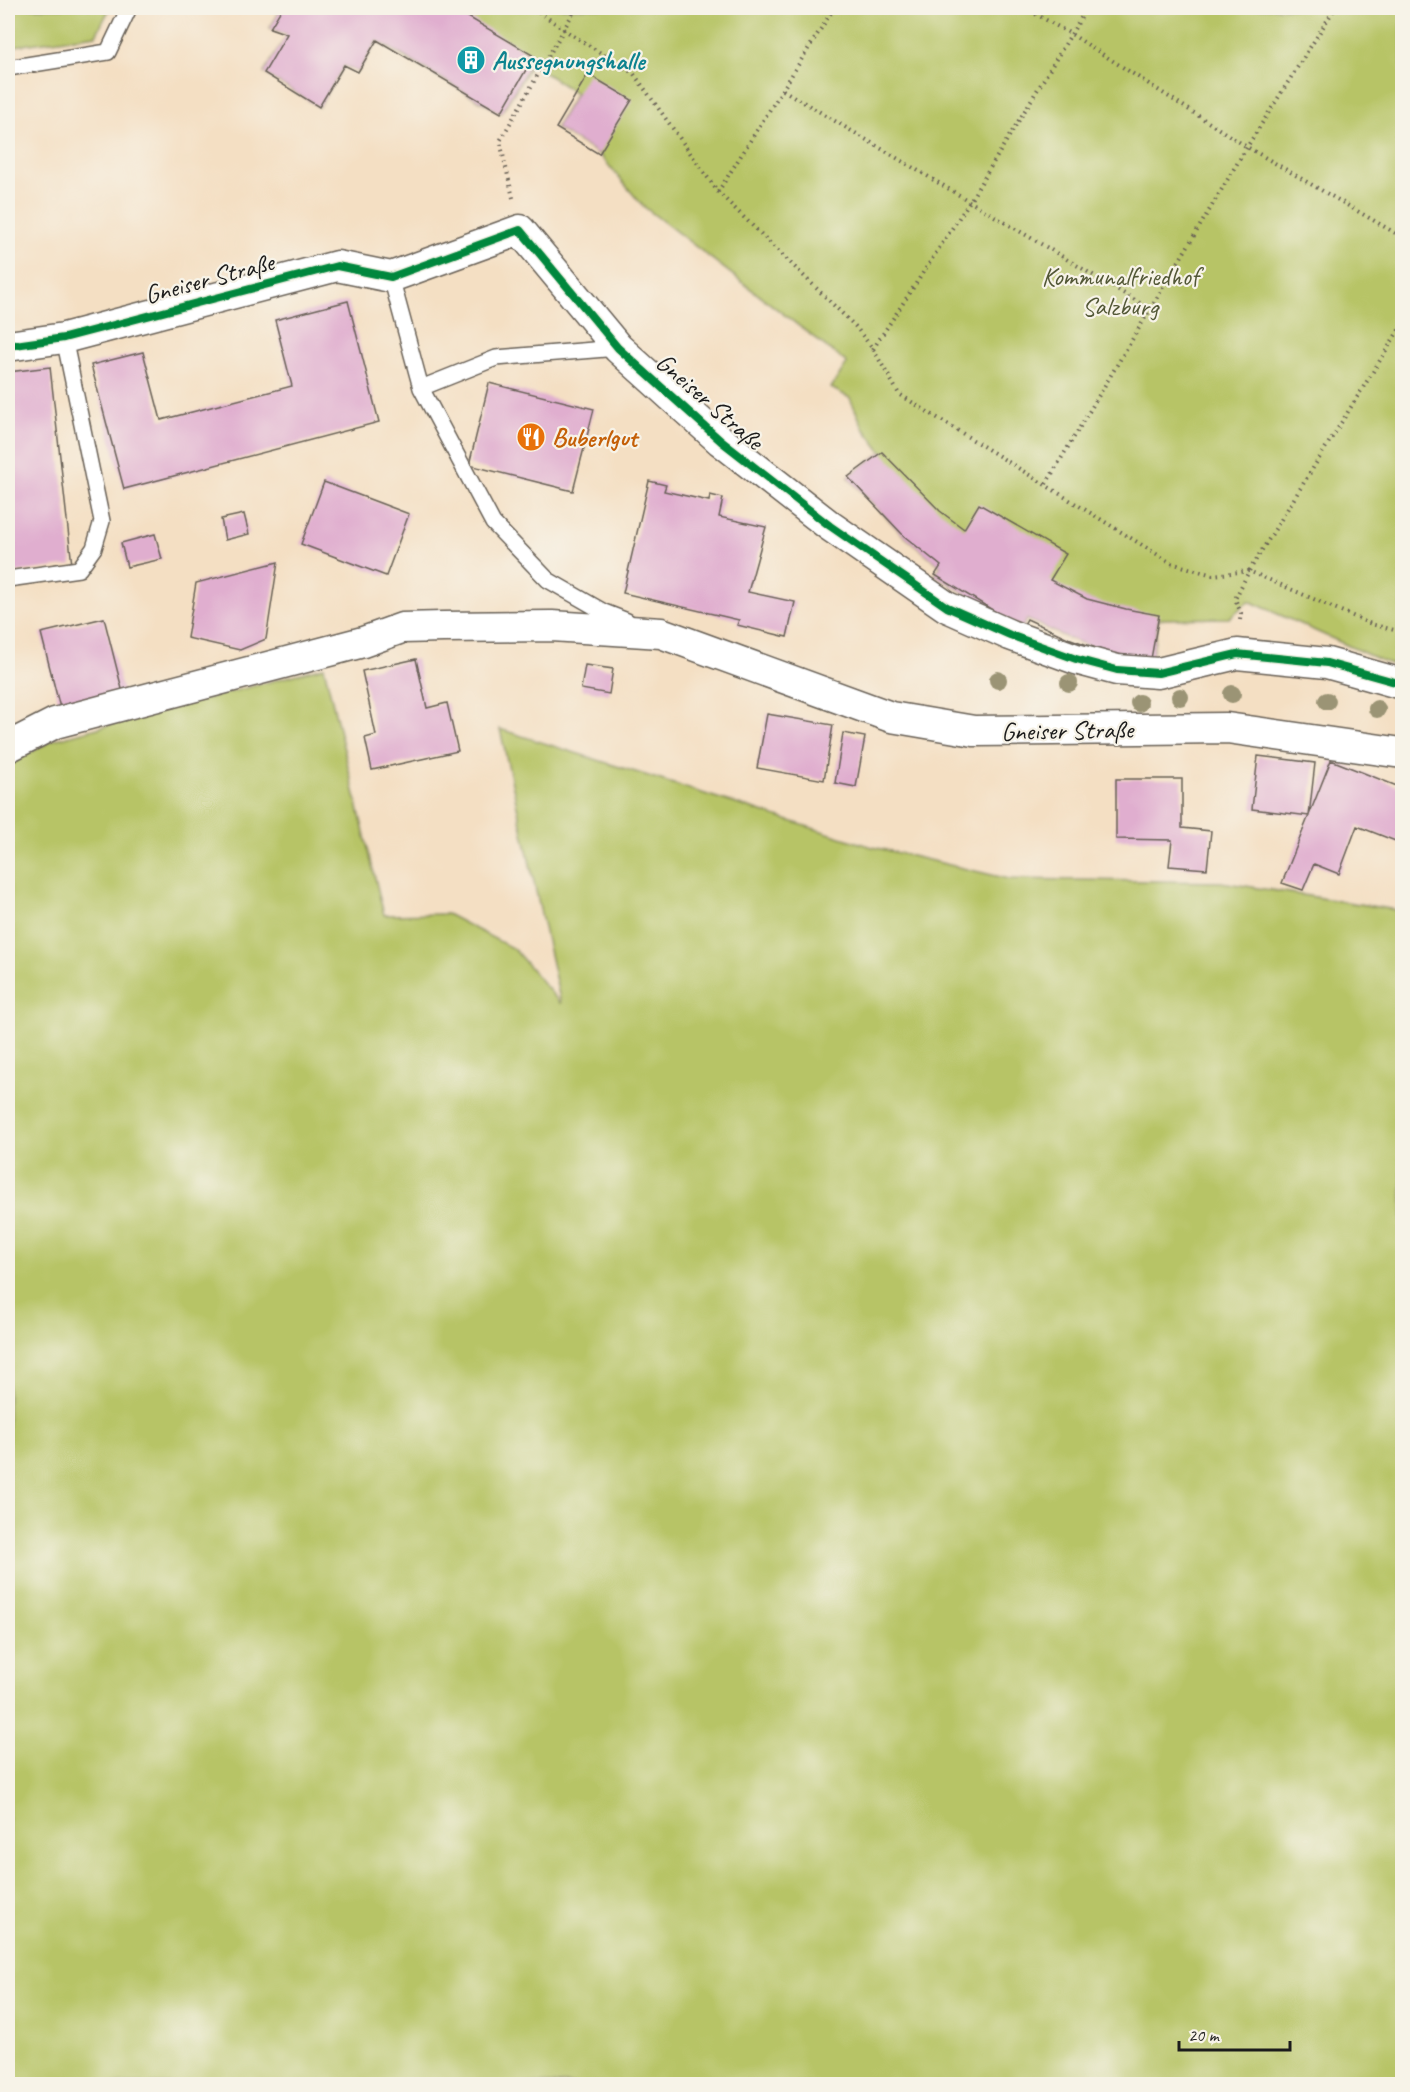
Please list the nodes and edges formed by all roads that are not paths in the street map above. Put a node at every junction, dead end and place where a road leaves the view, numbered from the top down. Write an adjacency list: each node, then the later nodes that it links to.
1 (129, 8): 2 (lane)
2 (8, 68)
3 (390, 277): 4 (street, Gneiser Straße); 6 (street, Gneiser Straße); 7 (lane)
4 (64, 338): 5 (street, Gneiser Straße); 8 (lane)
5 (8, 346)
6 (618, 348): 7 (lane); 10 (street, Gneiser Straße)
7 (421, 388): 9 (lane)
8 (8, 579)
9 (661, 633): 11 (street, Gneiser Straße); 12 (street, Gneiser Straße)
10 (1402, 684)
11 (8, 747)
12 (1402, 753)

